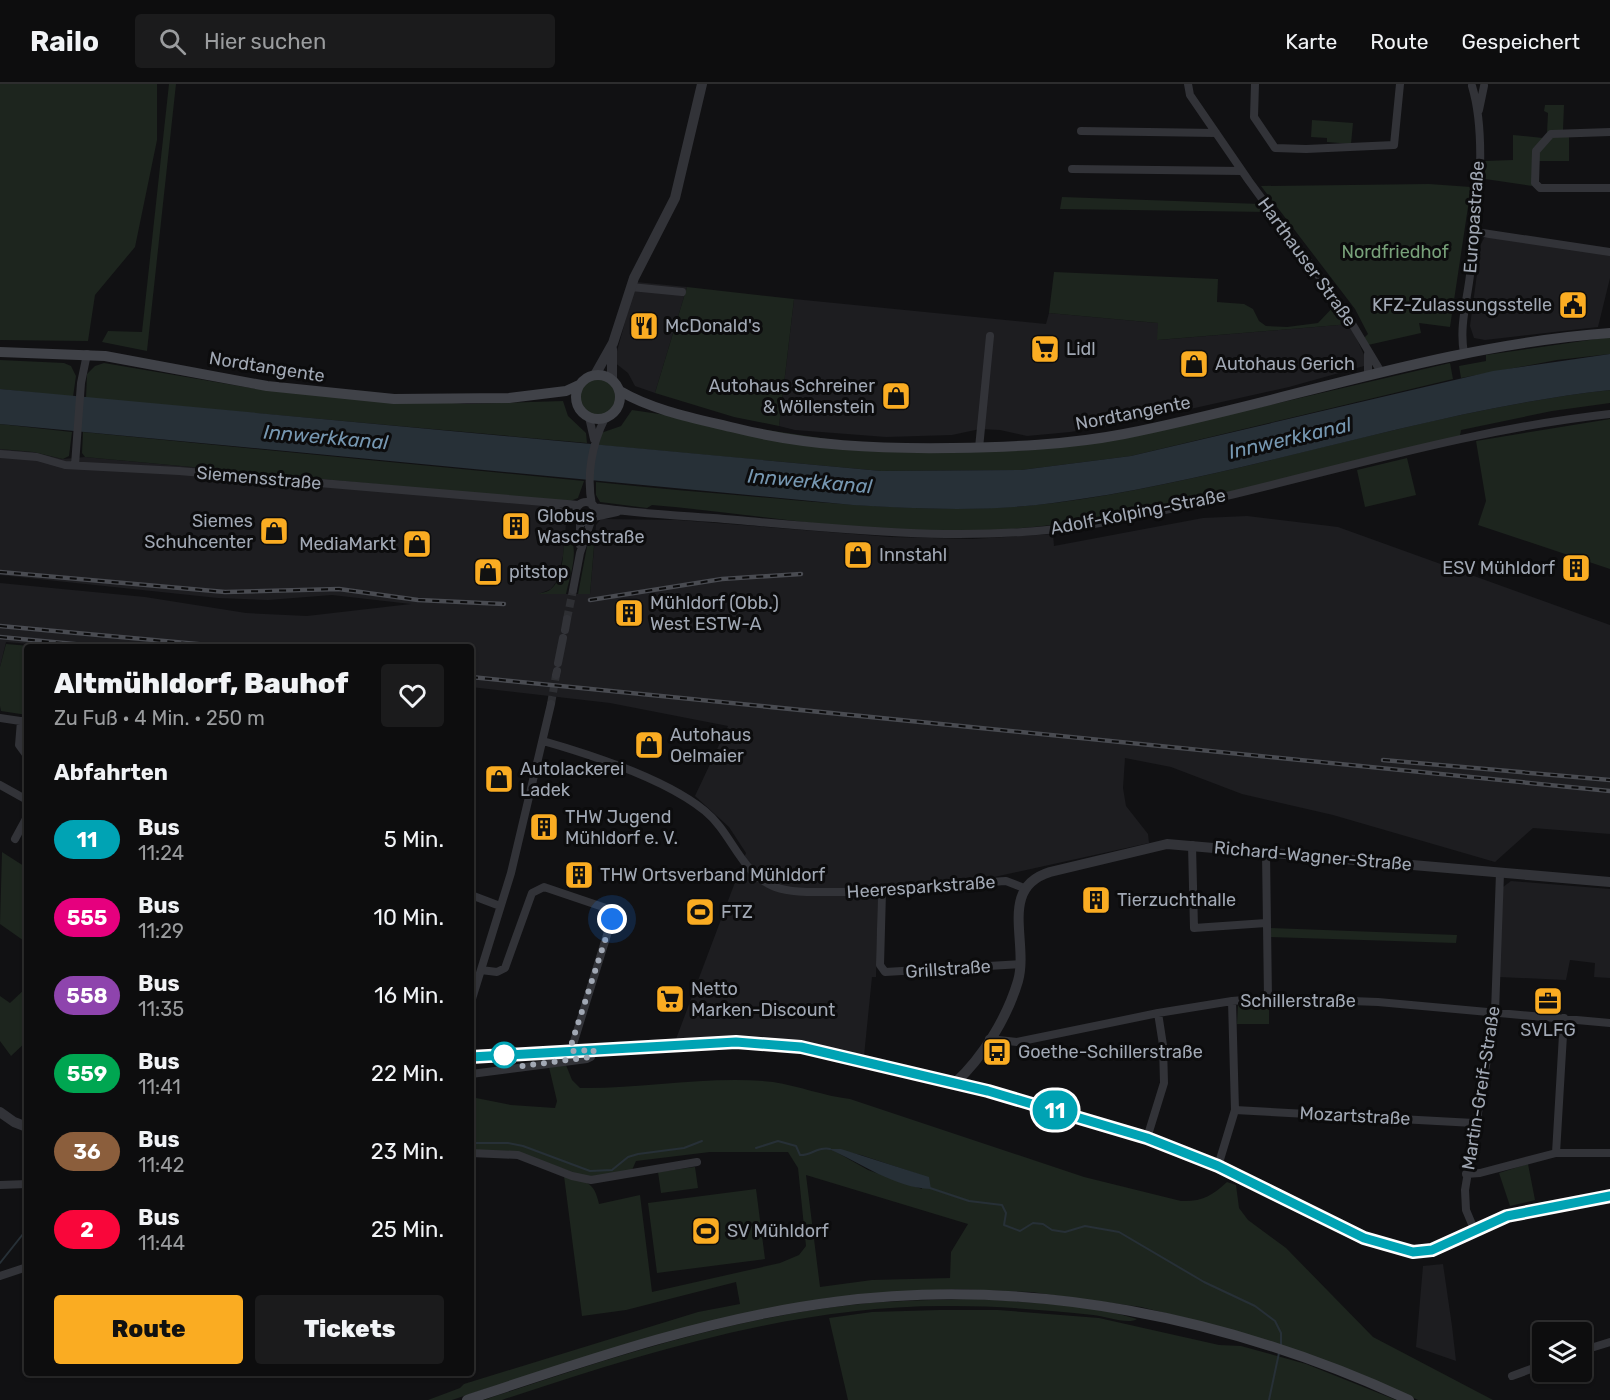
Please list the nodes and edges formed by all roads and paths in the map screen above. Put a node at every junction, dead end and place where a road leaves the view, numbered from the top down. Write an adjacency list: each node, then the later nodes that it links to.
1 (702, 84): 16 (street)
2 (1188, 84): 10 (street, Harthauser Straße)
3 (1256, 84): 4 (street)
4 (1400, 84)
5 (1471, 85): 6 (street); 7 (street, Europastraße)
6 (1485, 85): 7 (street, Europastraße)
7 (1478, 117): 14 (street, Europastraße)
8 (1081, 131): 10 (street)
9 (1610, 132): 13 (street)
10 (1216, 133): 12 (street, Harthauser Straße)
11 (1072, 169): 12 (street)
12 (1242, 171): 24 (street, Harthauser Straße)
13 (1610, 188)
14 (1476, 231): 15 (street); 22 (street, Europastraße)
15 (1610, 252)
16 (631, 287): 17 (street); 20 (street)
17 (682, 291)
18 (1610, 333): 22 (main road, Nordtangente)
19 (990, 336): 39 (street)
20 (613, 343): 26 (street); 28 (street)
21 (0, 352): 23 (main road, Nordtangente)
22 (1464, 353): 25 (main road, Nordtangente)
23 (87, 354): 31 (main road, Nordtangente); 41 (street)
24 (1368, 354): 25 (street, Harthauser Straße); 27 (street, Harthauser Straße)
25 (1381, 372): 27 (main road, Nordtangente)
26 (595, 375): 28 (main road); 29 (main road, Nordtangente)
27 (1368, 375): 39 (main road, Nordtangente)
28 (612, 379): 30 (main road)
29 (579, 385): 31 (main road, Nordtangente); 32 (main road)
30 (620, 391): 33 (main road, Nordtangente); 34 (main road)
31 (531, 396): 32 (main road, Nordtangente)
32 (577, 404): 36 (main road)
33 (658, 407): 34 (main road, Nordtangente); 39 (main road, Nordtangente)
34 (618, 408): 37 (main road)
35 (1610, 414): 46 (street, Adolf-Kolping-Straße)
36 (589, 417): 37 (main road); 38 (street)
37 (605, 418): 38 (street)
38 (594, 439): 42 (street)
39 (979, 448)
40 (0, 454): 41 (street, Siemensstraße)
41 (75, 465): 43 (street, Siemensstraße)
42 (589, 492): 44 (street); 45 (street)
43 (520, 502): 44 (street, Siemensstraße); 47 (street, Siemensstraße)
44 (581, 504): 45 (street, Adolf-Kolping-Straße); 47 (street)
45 (593, 506): 46 (street, Adolf-Kolping-Straße); 48 (street)
46 (622, 512): 48 (street, Adolf-Kolping-Straße)
47 (579, 519): 48 (street, Adolf-Kolping-Straße); 49 (street)
48 (592, 519): 49 (street)
49 (580, 553): 50 (street)
50 (573, 590)
51 (567, 620): 52 (street)
52 (557, 670)
53 (551, 704): 56 (street)
54 (0, 718): 55 (street)
55 (24, 722): 57 (street)
56 (543, 741): 67 (street, Heeresparkstraße); 69 (street)
57 (24, 752)
58 (0, 785): 59 (street)
59 (24, 798)
60 (24, 828): 61 (street)
61 (15, 839)
62 (1192, 845): 63 (street, Richard-Wagner-Straße); 66 (street, Richard-Wagner-Straße); 70 (street)
63 (1266, 853): 64 (street, Richard-Wagner-Straße); 70 (street)
64 (1500, 873): 65 (street, Richard-Wagner-Straße); 76 (street, Martin-Greif-Straße)
65 (1610, 882)
66 (1024, 888): 67 (street, Heeresparkstraße); 71 (street)
67 (882, 892): 71 (street, Grillstraße)
68 (474, 896): 69 (street)
69 (500, 906): 72 (street)
70 (1266, 923): 74 (street)
71 (1021, 963): 80 (street)
72 (481, 970): 73 (street); 82 (street)
73 (474, 992)
74 (1268, 998): 75 (street, Schillerstraße); 76 (street, Schillerstraße)
75 (1232, 1000): 77 (street, Schillerstraße); 88 (street)
76 (1495, 1012): 78 (street, Schillerstraße); 90 (street, Martin-Greif-Straße)
77 (1158, 1013): 80 (street, Schillerstraße); 92 (street)
78 (1564, 1018): 79 (street, Schillerstraße); 94 (street)
79 (1610, 1023)
80 (989, 1040): 84 (street)
81 (594, 1050): 82 (street); 85 (street); 86 (street)
82 (571, 1051): 83 (street)
83 (474, 1057)
84 (976, 1064): 86 (street); 87 (street)
85 (474, 1074)
86 (955, 1083): 87 (street)
87 (975, 1088): 92 (street)
88 (1235, 1110): 90 (street, Mozartstraße); 97 (street)
89 (0, 1112): 91 (street)
90 (1474, 1123): 98 (street, Martin-Greif-Straße)
91 (24, 1126)
92 (1147, 1138): 97 (street)
93 (474, 1153): 96 (street)
94 (1556, 1153): 95 (street); 98 (street)
95 (1610, 1153)
96 (696, 1162)
97 (1218, 1166): 102 (street)
98 (1466, 1174): 102 (street, Martin-Greif-Straße)
99 (24, 1184): 100 (street)
100 (0, 1185)
101 (1610, 1196): 102 (street)
102 (1474, 1229)
103 (24, 1268): 104 (street)
104 (0, 1276)
105 (1610, 1342): 106 (street)
106 (1592, 1348)
107 (1532, 1369): 108 (street)
108 (1512, 1376)
109 (467, 1400): 110 (main road)
110 (1409, 1400)

